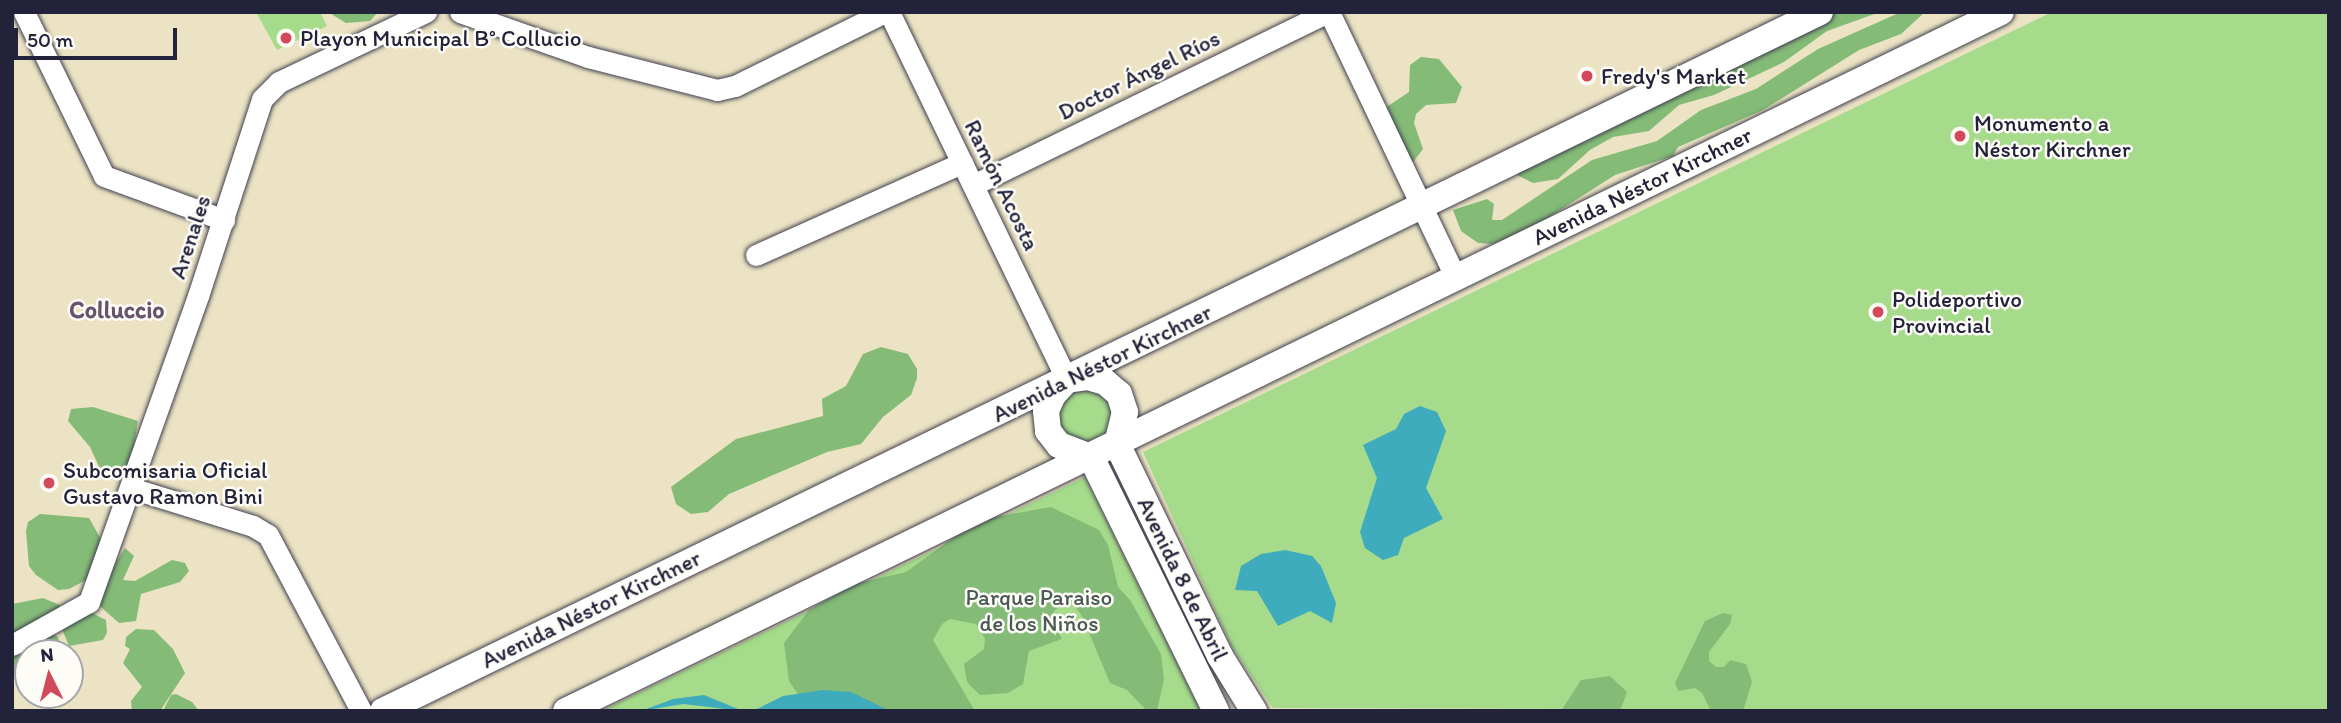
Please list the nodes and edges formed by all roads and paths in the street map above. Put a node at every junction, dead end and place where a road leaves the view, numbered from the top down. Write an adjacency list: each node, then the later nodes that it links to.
1 (24, 12): 12 (street)
2 (426, 12): 12 (street, Arenales)
3 (460, 12): 4 (street)
4 (887, 12): 9 (street, Ramón Acosta)
5 (1328, 12): 10 (street, Doctor Ángel Ríos); 11 (street)
6 (1820, 12): 11 (main road, Avenida Néstor Kirchner)
7 (2001, 12): 8 (main road, Avenida Néstor Kirchner)
8 (1972, 19): 14 (main road, Avenida Néstor Kirchner)
9 (962, 163): 10 (street, Ramón Acosta); 13 (street)
10 (972, 185): 15 (street, Ramón Acosta)
11 (1422, 207): 14 (street); 15 (main road, Avenida Néstor Kirchner)
12 (224, 220): 18 (street, Arenales)
13 (756, 255)
14 (1455, 276): 16 (main road, Avenida Néstor Kirchner)
15 (1067, 380): 16 (main road); 17 (main road); 21 (main road, Avenida Néstor Kirchner)
16 (1117, 444): 17 (main road, Avenida Néstor Kirchner); 24 (main road, Avenida 8 de Abril)
17 (1091, 457): 22 (main road, Avenida Néstor Kirchner); 23 (main road, Avenida 8 de Abril)
18 (131, 488): 19 (street, Arenales); 20 (street)
19 (12, 645)
20 (361, 711)
21 (383, 711)
22 (566, 711)
23 (1216, 711)
24 (1254, 711)

